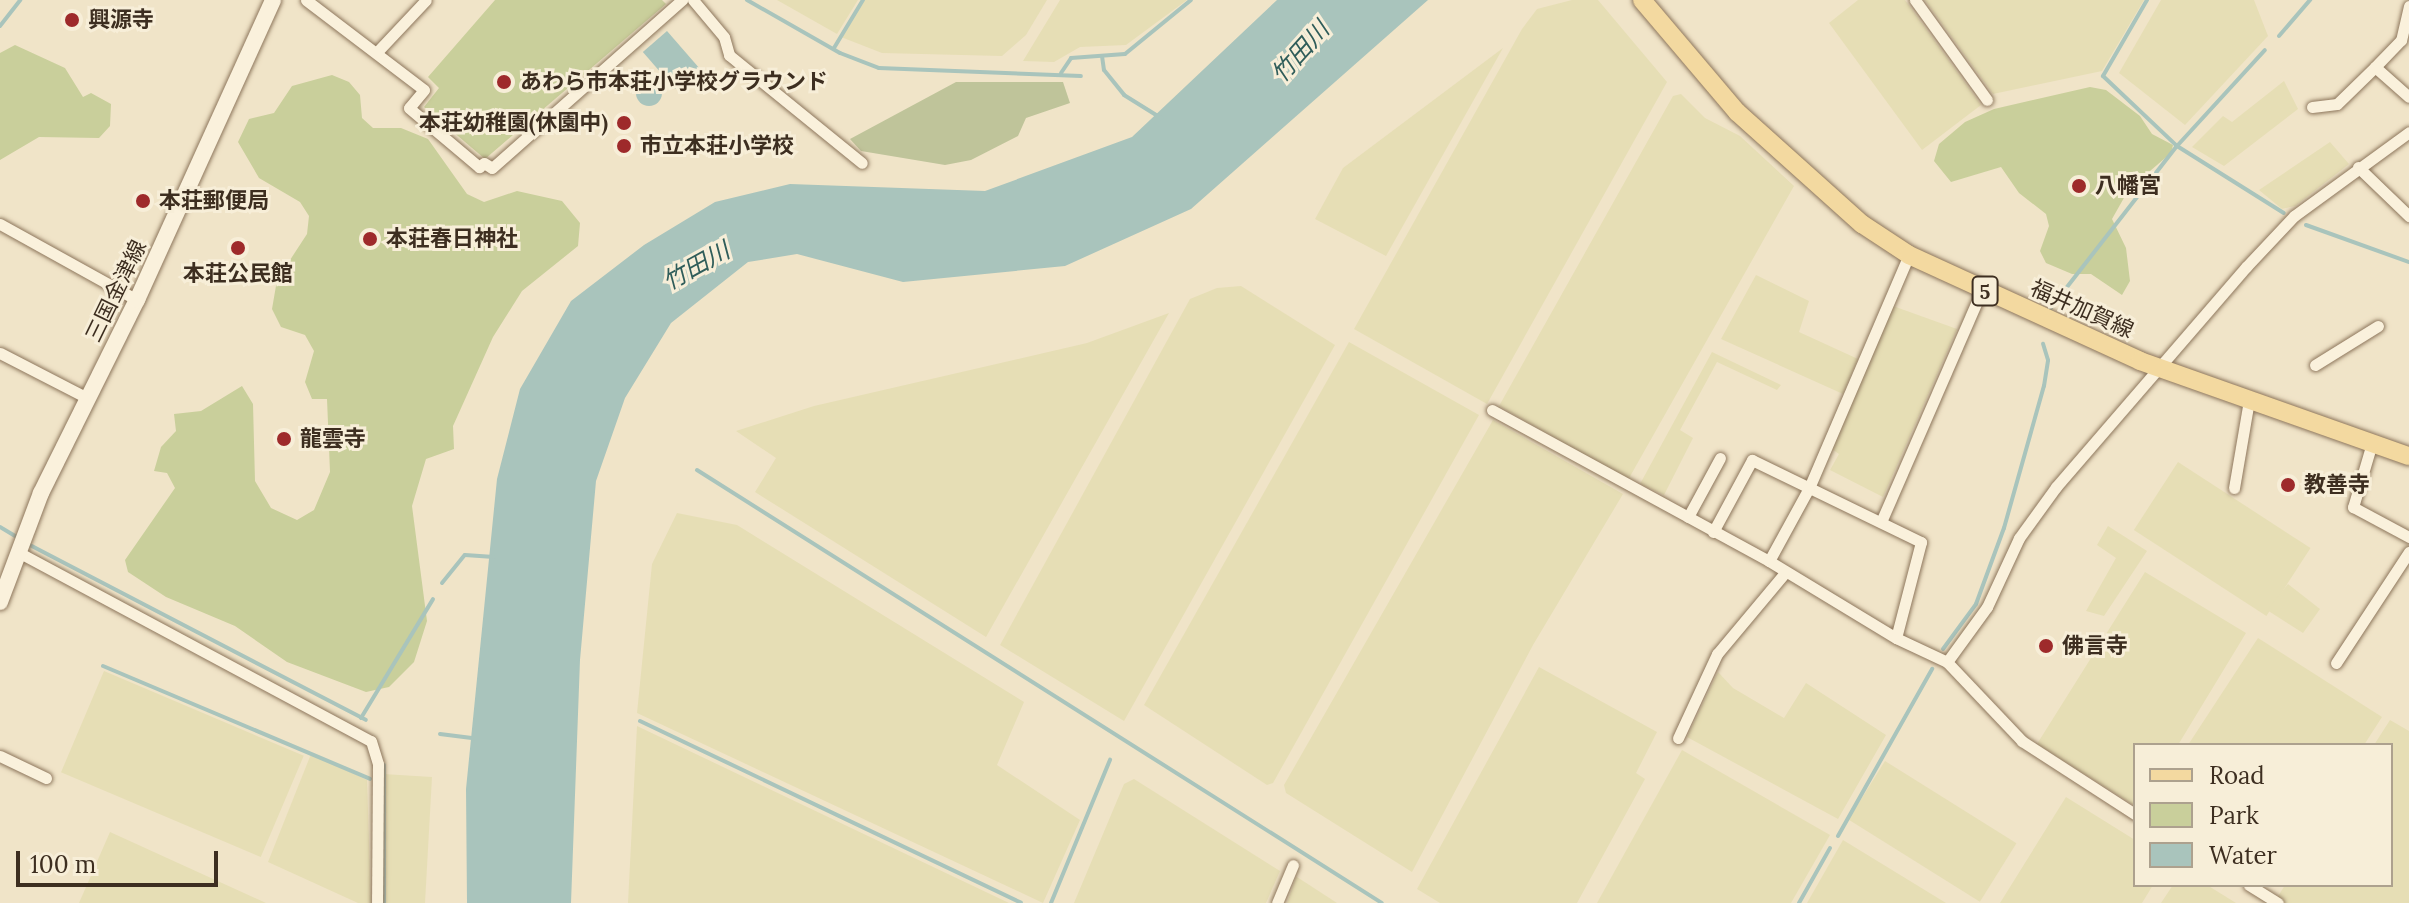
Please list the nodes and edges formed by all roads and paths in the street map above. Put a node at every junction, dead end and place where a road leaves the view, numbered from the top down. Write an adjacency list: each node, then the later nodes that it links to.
1 (273, 0): 21 (main road, 三国金津線)
2 (306, 0): 9 (street)
3 (426, 0): 9 (street)
4 (682, 0): 9 (street)
5 (693, 0): 15 (street)
6 (1642, 0): 19 (main road, 福井加賀線 / 5)
7 (1915, 0): 12 (street)
8 (2409, 6): 10 (street)
9 (377, 52)
10 (2375, 67): 11 (street); 13 (street)
11 (2409, 97)
12 (1987, 100)
13 (2312, 107)
14 (2409, 132): 16 (street)
15 (862, 163)
16 (2358, 167): 17 (street); 25 (street)
17 (2409, 216)
18 (0, 224): 21 (street)
19 (1909, 255): 20 (main road, 福井加賀線 / 5); 32 (street)
20 (1982, 290): 25 (main road, 福井加賀線 / 5); 35 (street)
21 (137, 300): 26 (main road, 三国金津線)
22 (2378, 326): 24 (street)
23 (0, 353): 26 (street)
24 (2315, 365)
25 (2159, 368): 27 (main road, 福井加賀線 / 5); 44 (street)
26 (87, 398): 38 (main road, 三国金津線)
27 (2249, 400): 29 (main road, 福井加賀線 / 5); 33 (street)
28 (1492, 410): 34 (street)
29 (2372, 443): 30 (main road, 福井加賀線 / 5); 37 (street)
30 (2409, 456)
31 (1720, 458): 34 (street)
32 (1809, 488): 35 (street); 36 (street); 40 (street)
33 (2234, 488)
34 (1688, 517): 36 (street)
35 (1881, 522): 43 (street)
36 (1713, 532): 40 (street)
37 (2409, 537)
38 (21, 544): 42 (main road, 三国金津線); 52 (street)
39 (2409, 552): 45 (street)
40 (1769, 561): 41 (street)
41 (1784, 574): 43 (street); 46 (street)
42 (1, 595)
43 (1896, 638): 44 (street)
44 (1947, 662): 49 (street)
45 (2336, 663)
46 (1678, 738)
47 (0, 756): 48 (street)
48 (46, 778)
49 (2133, 813)
50 (1293, 865): 53 (street)
51 (2252, 887): 54 (street)
52 (377, 903)
53 (1277, 903)
54 (2278, 903)

